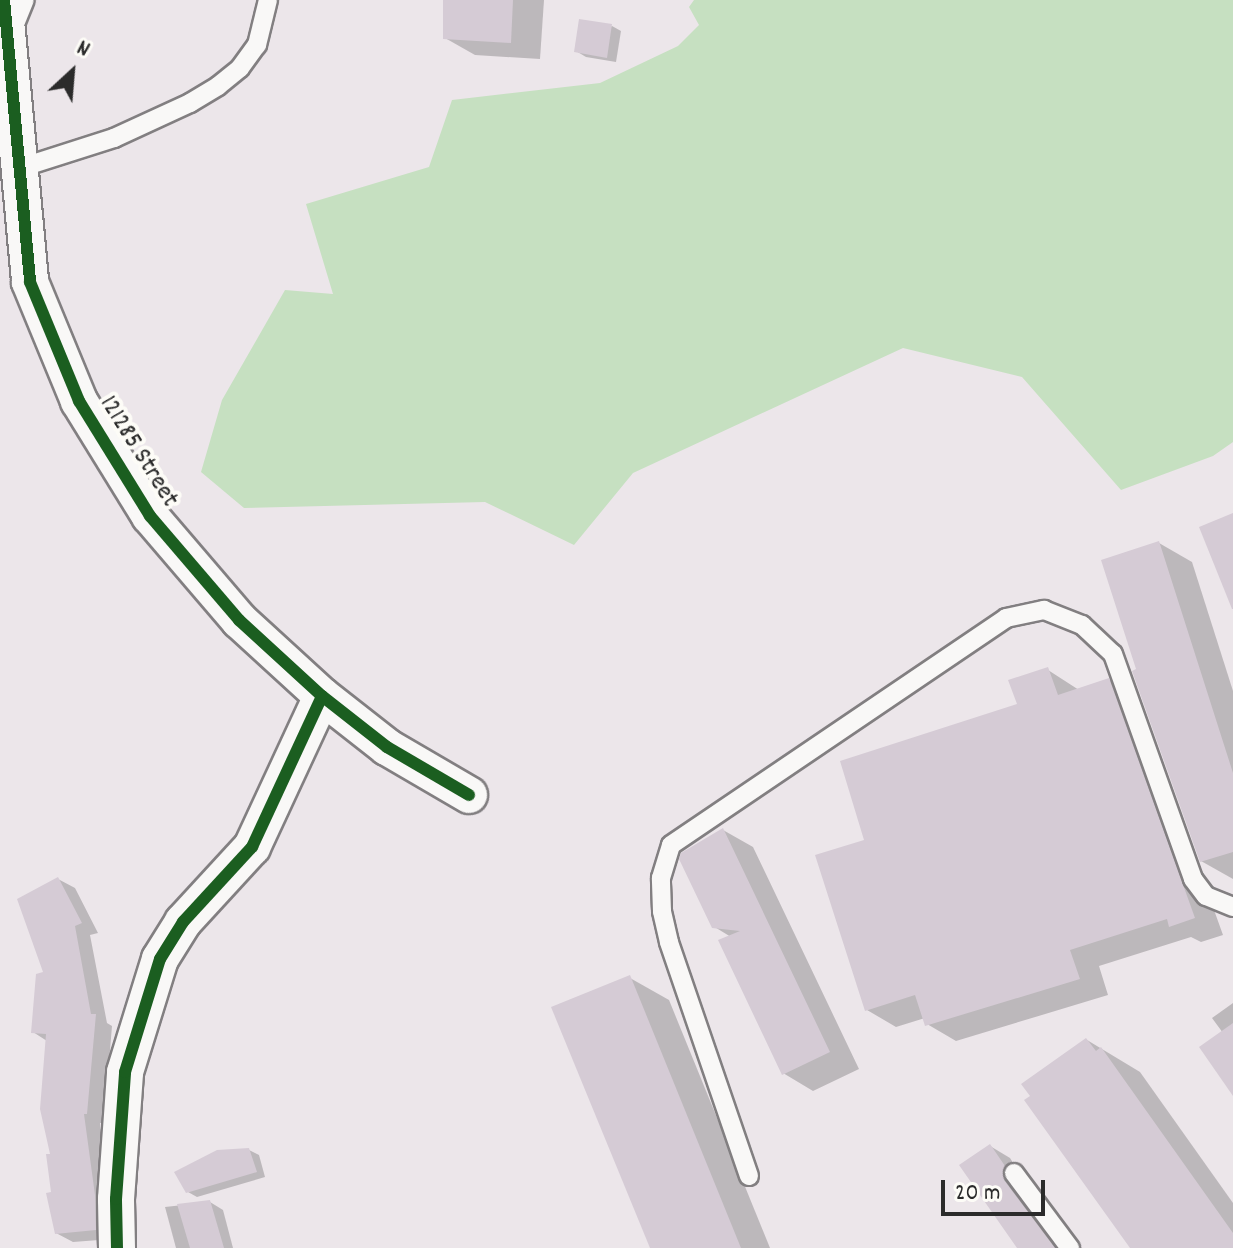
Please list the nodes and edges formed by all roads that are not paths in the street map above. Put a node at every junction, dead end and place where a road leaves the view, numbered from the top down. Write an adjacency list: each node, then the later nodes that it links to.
1 (4, 0): 4 (street, 121285 Street)
2 (25, 0): 4 (lane)
3 (268, 0): 5 (lane)
4 (9, 39): 5 (street, 121285 Street)
5 (20, 168): 6 (street, 121285 Street)
6 (322, 696): 7 (street, 121285 Street); 11 (street)
7 (469, 795)
8 (1233, 907): 10 (lane)
9 (1014, 1173): 12 (lane)
10 (749, 1176)
11 (117, 1248)
12 (1070, 1248)

